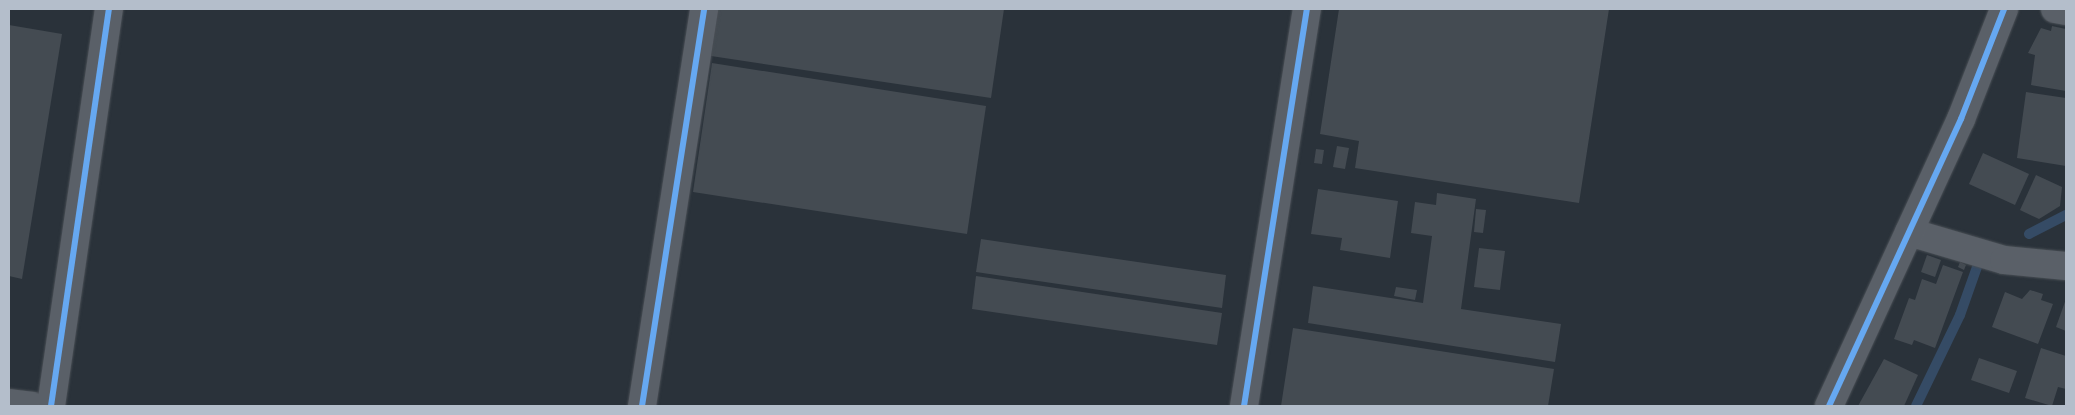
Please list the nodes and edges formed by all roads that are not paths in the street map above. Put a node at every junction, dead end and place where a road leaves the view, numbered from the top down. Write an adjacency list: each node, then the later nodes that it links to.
1 (109, 9): 11 (street)
2 (704, 9): 12 (street)
3 (1306, 9): 13 (street)
4 (2004, 9): 7 (street)
5 (2055, 9): 6 (street)
6 (2066, 10)
7 (1909, 232): 8 (street); 14 (street)
8 (2066, 266)
9 (9, 403): 10 (street)
10 (32, 406)
11 (51, 406)
12 (642, 406)
13 (1244, 406)
14 (1829, 406)

